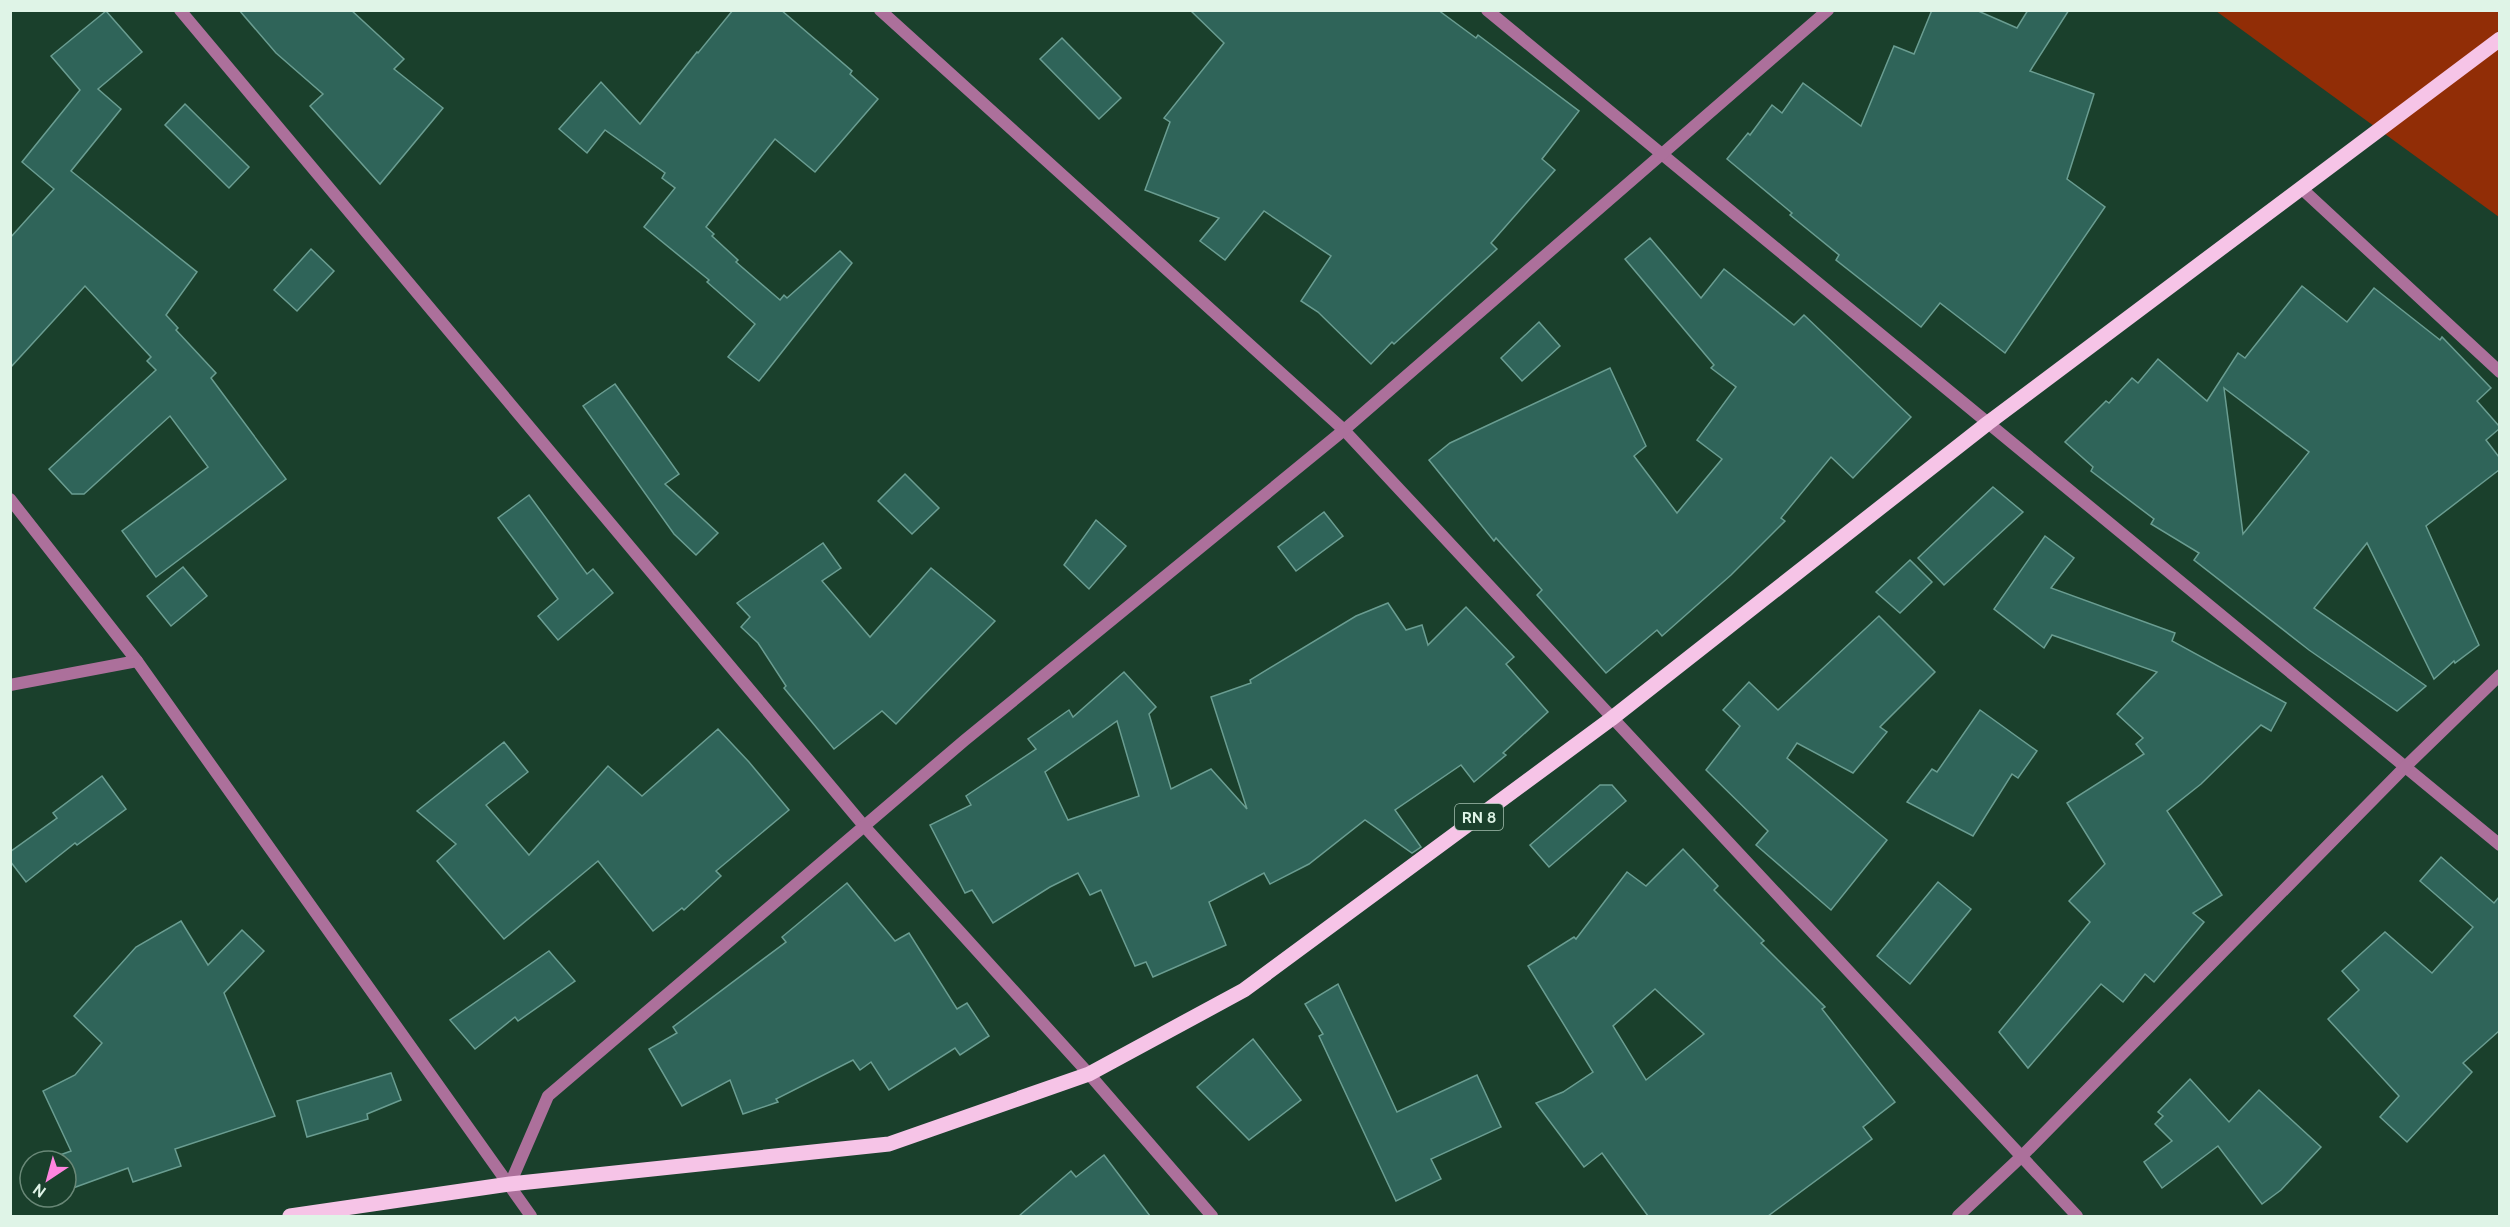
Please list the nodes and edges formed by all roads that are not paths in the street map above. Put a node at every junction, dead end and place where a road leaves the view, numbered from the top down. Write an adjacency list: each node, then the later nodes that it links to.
1 (180, 10): 17 (street)
2 (880, 10): 10 (street)
3 (1487, 10): 6 (street)
4 (1828, 10): 6 (street)
5 (2499, 39): 7 (main road, RN 8)
6 (1663, 154): 9 (street); 10 (street)
7 (2301, 188): 8 (street); 9 (main road, RN 8)
8 (2499, 372)
9 (1988, 423): 15 (main road, RN 8); 16 (street)
10 (1344, 430): 15 (street); 17 (street)
11 (10, 499): 12 (street)
12 (137, 661): 14 (street); 21 (street)
13 (2499, 675): 16 (street)
14 (10, 685)
15 (1611, 719): 19 (main road, RN 8); 20 (street)
16 (2404, 768): 18 (street); 20 (street)
17 (864, 826): 19 (street); 21 (street)
18 (2499, 845)
19 (1089, 1074): 21 (main road, RN 8); 24 (street)
20 (2022, 1156): 25 (street); 26 (street)
21 (510, 1184): 22 (main road, RN 8); 23 (street)
22 (290, 1216)
23 (531, 1216)
24 (1212, 1216)
25 (1958, 1216)
26 (2077, 1216)

